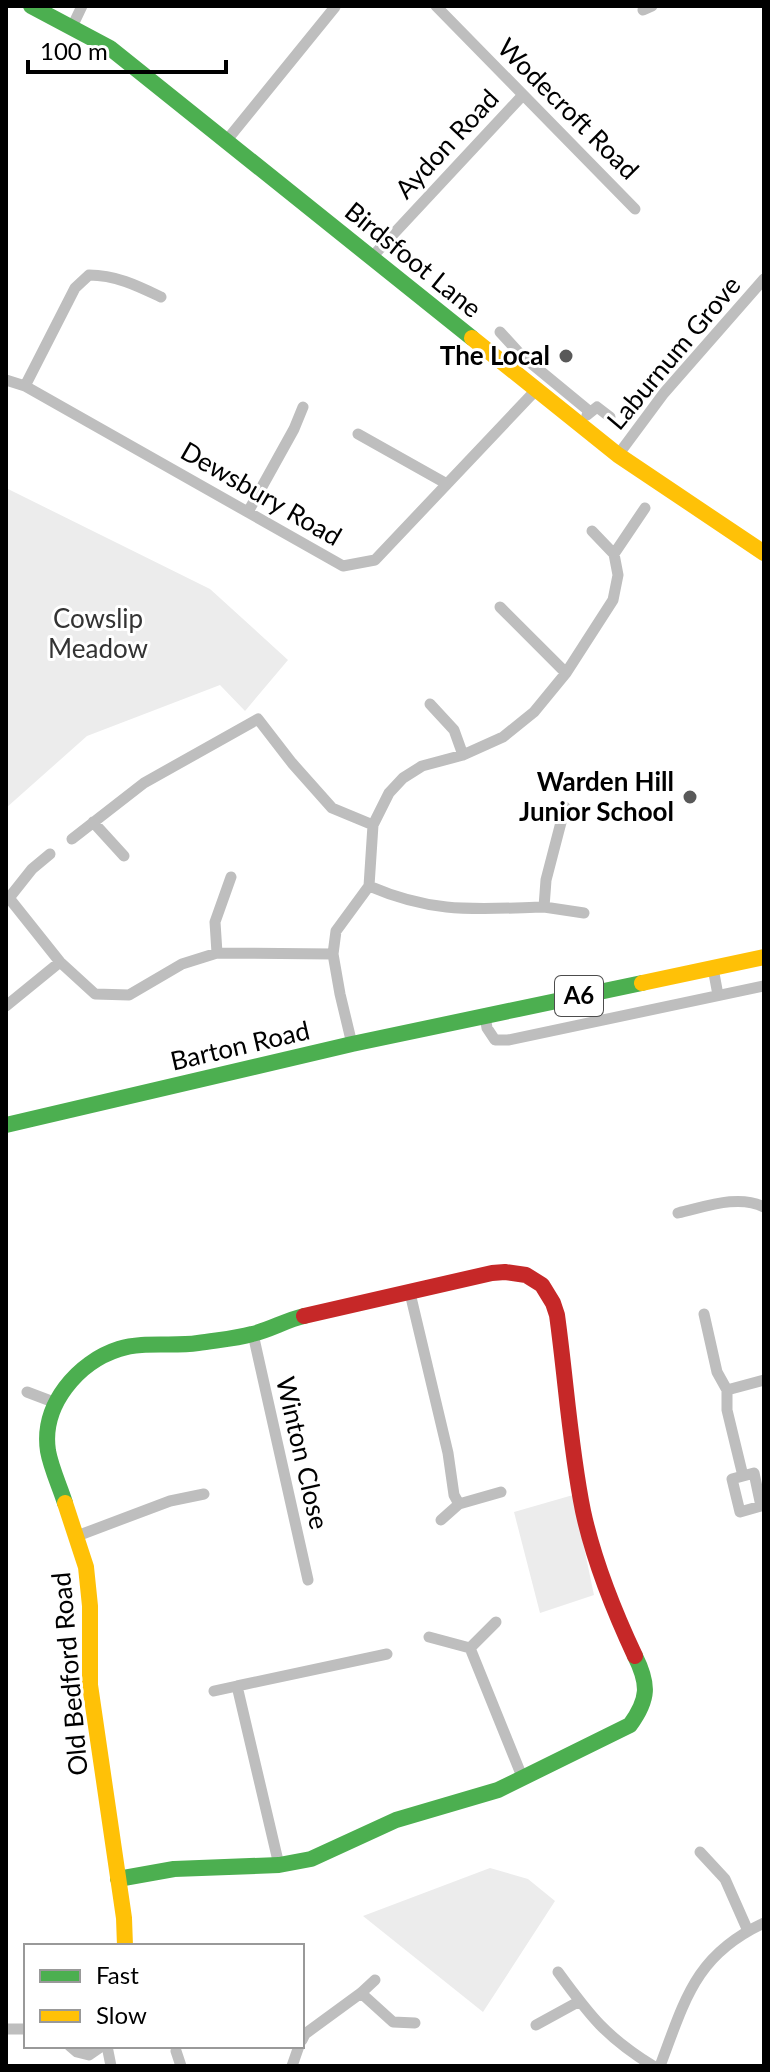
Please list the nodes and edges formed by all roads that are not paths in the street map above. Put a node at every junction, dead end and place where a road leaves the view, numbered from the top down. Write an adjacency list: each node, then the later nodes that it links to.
1 (31, 6): 5 (main road, Birdsfoot Lane)
2 (82, 6): 5 (street)
3 (436, 6): 6 (street, Wodecroft Road)
4 (335, 7): 7 (street)
5 (72, 27): 7 (main road, Birdsfoot Lane)
6 (522, 96): 8 (street, Wodecroft Road); 9 (street, Aydon Road)
7 (227, 140): 9 (main road, Birdsfoot Lane)
8 (635, 209)
9 (372, 257): 14 (main road, Birdsfoot Lane)
10 (764, 279): 22 (street, Laburnum Grove)
11 (161, 297): 16 (street)
12 (500, 332): 13 (street)
13 (521, 355): 14 (street); 20 (street)
14 (507, 368): 17 (main road, Birdsfoot Lane)
15 (6, 380): 16 (street, Dewsbury Road)
16 (25, 386): 25 (street, Dewsbury Road)
17 (536, 390): 20 (main road, Birdsfoot Lane); 23 (street, Dewsbury Road)
18 (303, 407): 25 (street)
19 (610, 417): 20 (street)
20 (585, 418): 22 (main road, Birdsfoot Lane)
21 (358, 434): 23 (street)
22 (618, 455): 27 (main road, Birdsfoot Lane)
23 (447, 484): 25 (street, Dewsbury Road)
24 (645, 508): 28 (street)
25 (248, 512)
26 (592, 531): 28 (street)
27 (764, 553)
28 (614, 554): 30 (street)
29 (500, 607): 30 (street)
30 (566, 673): 32 (street)
31 (430, 704): 32 (street)
32 (463, 755): 35 (street)
33 (565, 807): 42 (street)
34 (93, 822): 35 (street); 36 (street); 38 (street)
35 (373, 825): 40 (street)
36 (72, 839)
37 (50, 854): 41 (street)
38 (124, 856)
39 (231, 877): 44 (street)
40 (369, 886): 42 (street); 45 (street)
41 (8, 899): 47 (street)
42 (544, 907): 43 (street)
43 (584, 913)
44 (217, 953): 45 (street); 47 (street)
45 (333, 954): 53 (street)
46 (764, 957): 48 (main road, Barton Road / A6)
47 (60, 962): 51 (street)
48 (713, 968): 50 (street); 52 (main road, Barton Road / A6)
49 (764, 986): 50 (street)
50 (718, 995): 52 (street)
51 (6, 1006)
52 (485, 1016): 53 (main road, Barton Road / A6)
53 (352, 1044): 54 (main road, Barton Road / A6)
54 (6, 1125)
55 (764, 1207): 56 (street)
56 (678, 1213)
57 (410, 1293): 59 (main road, Old Bedford Road); 67 (street); 77 (main road, Old Bedford Road)
58 (704, 1314): 61 (street)
59 (253, 1334): 63 (main road, Old Bedford Road); 70 (street, Winton Close)
60 (764, 1380): 61 (street)
61 (727, 1390): 64 (street)
62 (27, 1392): 63 (street)
63 (56, 1403): 69 (main road, Old Bedford Road)
64 (743, 1476)
65 (501, 1492): 67 (street)
66 (204, 1494): 69 (street)
67 (459, 1504): 68 (street)
68 (441, 1520)
69 (77, 1536): 80 (main road, Old Bedford Road)
70 (308, 1580)
71 (496, 1622): 73 (street)
72 (429, 1637): 73 (street)
73 (470, 1648): 77 (street)
74 (387, 1654): 75 (street)
75 (237, 1686): 76 (street); 79 (street)
76 (214, 1691)
77 (523, 1779): 79 (main road, Old Bedford Road)
78 (700, 1852): 82 (street)
79 (279, 1865): 80 (main road, Old Bedford Road)
80 (118, 1879): 83 (main road, Old Bedford Road)
81 (764, 1923): 82 (street)
82 (748, 1931): 97 (street)
83 (125, 1944)
84 (558, 1972): 87 (street)
85 (375, 1980): 86 (street)
86 (361, 1993): 88 (street); 90 (street)
87 (578, 2002): 89 (street); 96 (street)
88 (415, 2023)
89 (536, 2025)
90 (304, 2036)
91 (71, 2048): 92 (street); 94 (street)
92 (101, 2048)
93 (176, 2051): 95 (street)
94 (90, 2066)
95 (181, 2066)
96 (653, 2066)
97 (660, 2066)

